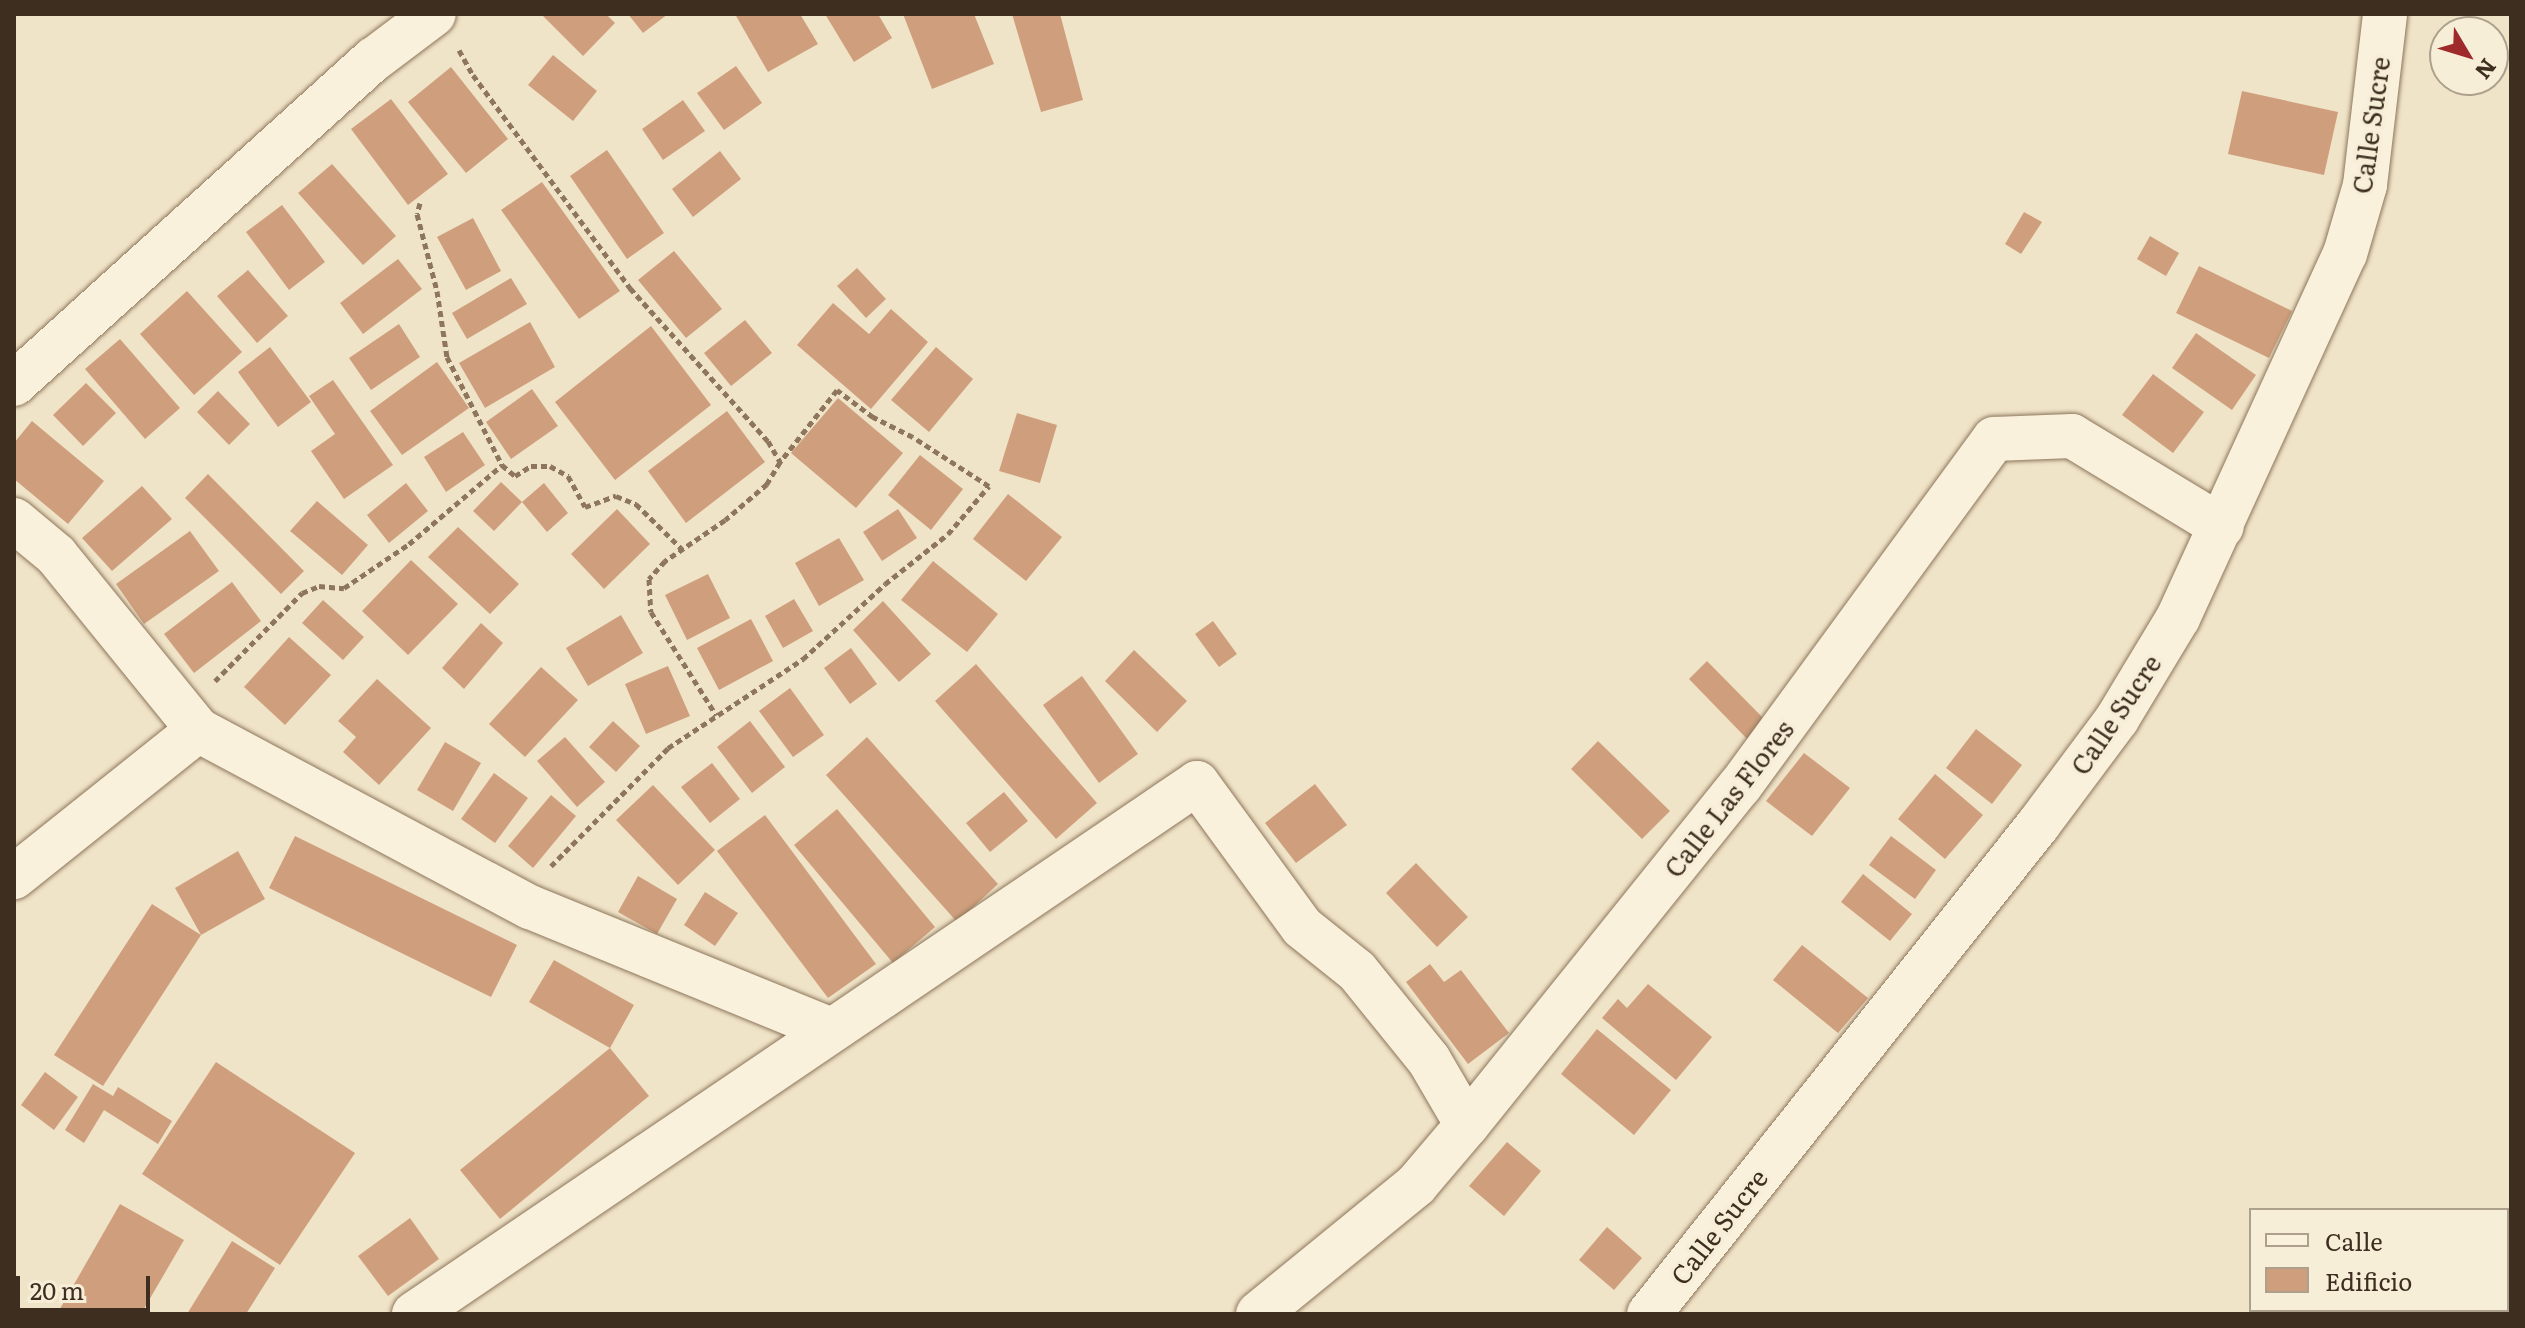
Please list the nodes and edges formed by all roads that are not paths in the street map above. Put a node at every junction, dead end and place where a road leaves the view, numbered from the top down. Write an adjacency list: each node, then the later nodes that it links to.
1 (2385, 14): 5 (street, Calle Sucre)
2 (443, 26): 3 (street)
3 (14, 384)
4 (14, 520): 6 (street)
5 (2222, 527): 9 (street, Calle Las Flores); 12 (street, Calle Sucre)
6 (198, 730): 7 (street); 8 (street)
7 (14, 877)
8 (831, 1030): 9 (street); 10 (street)
9 (1467, 1125): 11 (street, Calle Las Flores)
10 (414, 1314)
11 (1258, 1314)
12 (1649, 1314)

